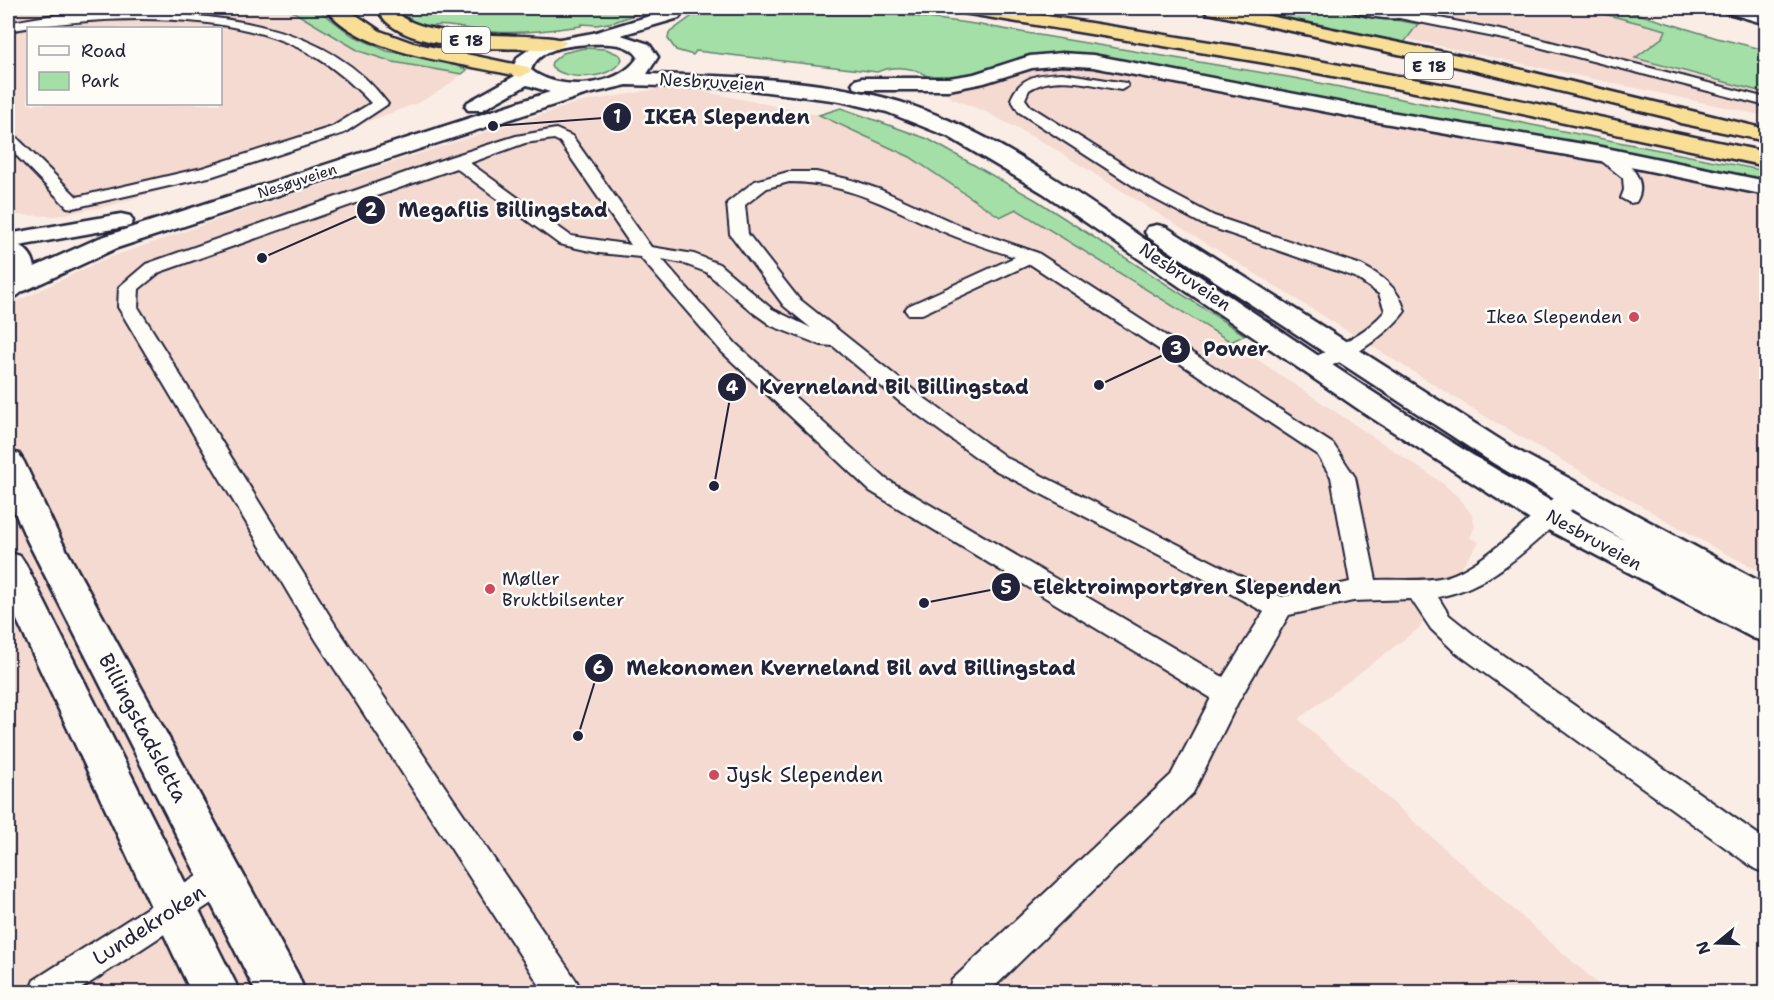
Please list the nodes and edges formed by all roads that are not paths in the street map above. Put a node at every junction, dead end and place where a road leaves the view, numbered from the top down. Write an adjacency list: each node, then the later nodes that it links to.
1 (56, 8): 12 (lane)
2 (335, 8): 16 (highway, E 18)
3 (393, 8): 14 (highway, E 18)
4 (963, 8): 25 (highway, E 18)
5 (1208, 8): 22 (highway, E 18)
6 (1358, 8): 9 (street)
7 (1731, 8): 10 (street)
8 (678, 11): 13 (street); 15 (street)
9 (1404, 11): 21 (lane)
10 (1767, 19)
11 (1196, 24): 22 (highway, E 18)
12 (8, 25): 23 (lane)
13 (595, 38): 14 (street); 15 (street, Nesbruveien)
14 (557, 43): 16 (street)
15 (656, 53): 17 (street); 18 (street, Nesbruveien)
16 (524, 74): 20 (street); 29 (street, Nesøyveien)
17 (626, 79): 20 (street, Nesbruveien); 36 (street, Nesbruveien)
18 (862, 84): 24 (street); 36 (street, Nesbruveien)
19 (1121, 86): 36 (lane)
20 (584, 88): 33 (street, Nesøyveien)
21 (1767, 102)
22 (1767, 135)
23 (8, 138)
24 (1601, 154): 27 (street); 28 (lane)
25 (1767, 159)
26 (456, 160): 31 (lane); 31 (lane); 52 (lane)
27 (1767, 188)
28 (1630, 198)
29 (8, 241)
30 (8, 249): 33 (street)
31 (644, 250): 35 (lane); 45 (lane)
32 (1031, 257): 34 (lane); 35 (lane); 40 (lane)
33 (11, 288)
34 (915, 310)
35 (847, 349): 43 (lane)
36 (1327, 358): 38 (street, Nesbruveien)
37 (8, 462): 47 (street, Billingstadsletta)
38 (1560, 505): 41 (lane); 42 (street, Nesbruveien); 44 (street, Nesbruveien)
39 (8, 565): 48 (street)
40 (1365, 590): 41 (lane); 43 (lane)
41 (1419, 590): 46 (lane)
42 (1767, 601)
43 (1280, 608): 45 (lane)
44 (1767, 628)
45 (1228, 694): 53 (lane)
46 (1767, 858)
47 (222, 878): 48 (lane, Lundekroken); 51 (street, Billingstadsletta)
48 (175, 909): 49 (lane, Lundekroken); 50 (street)
49 (46, 993)
50 (216, 993)
51 (281, 993)
52 (564, 993)
53 (964, 993)

